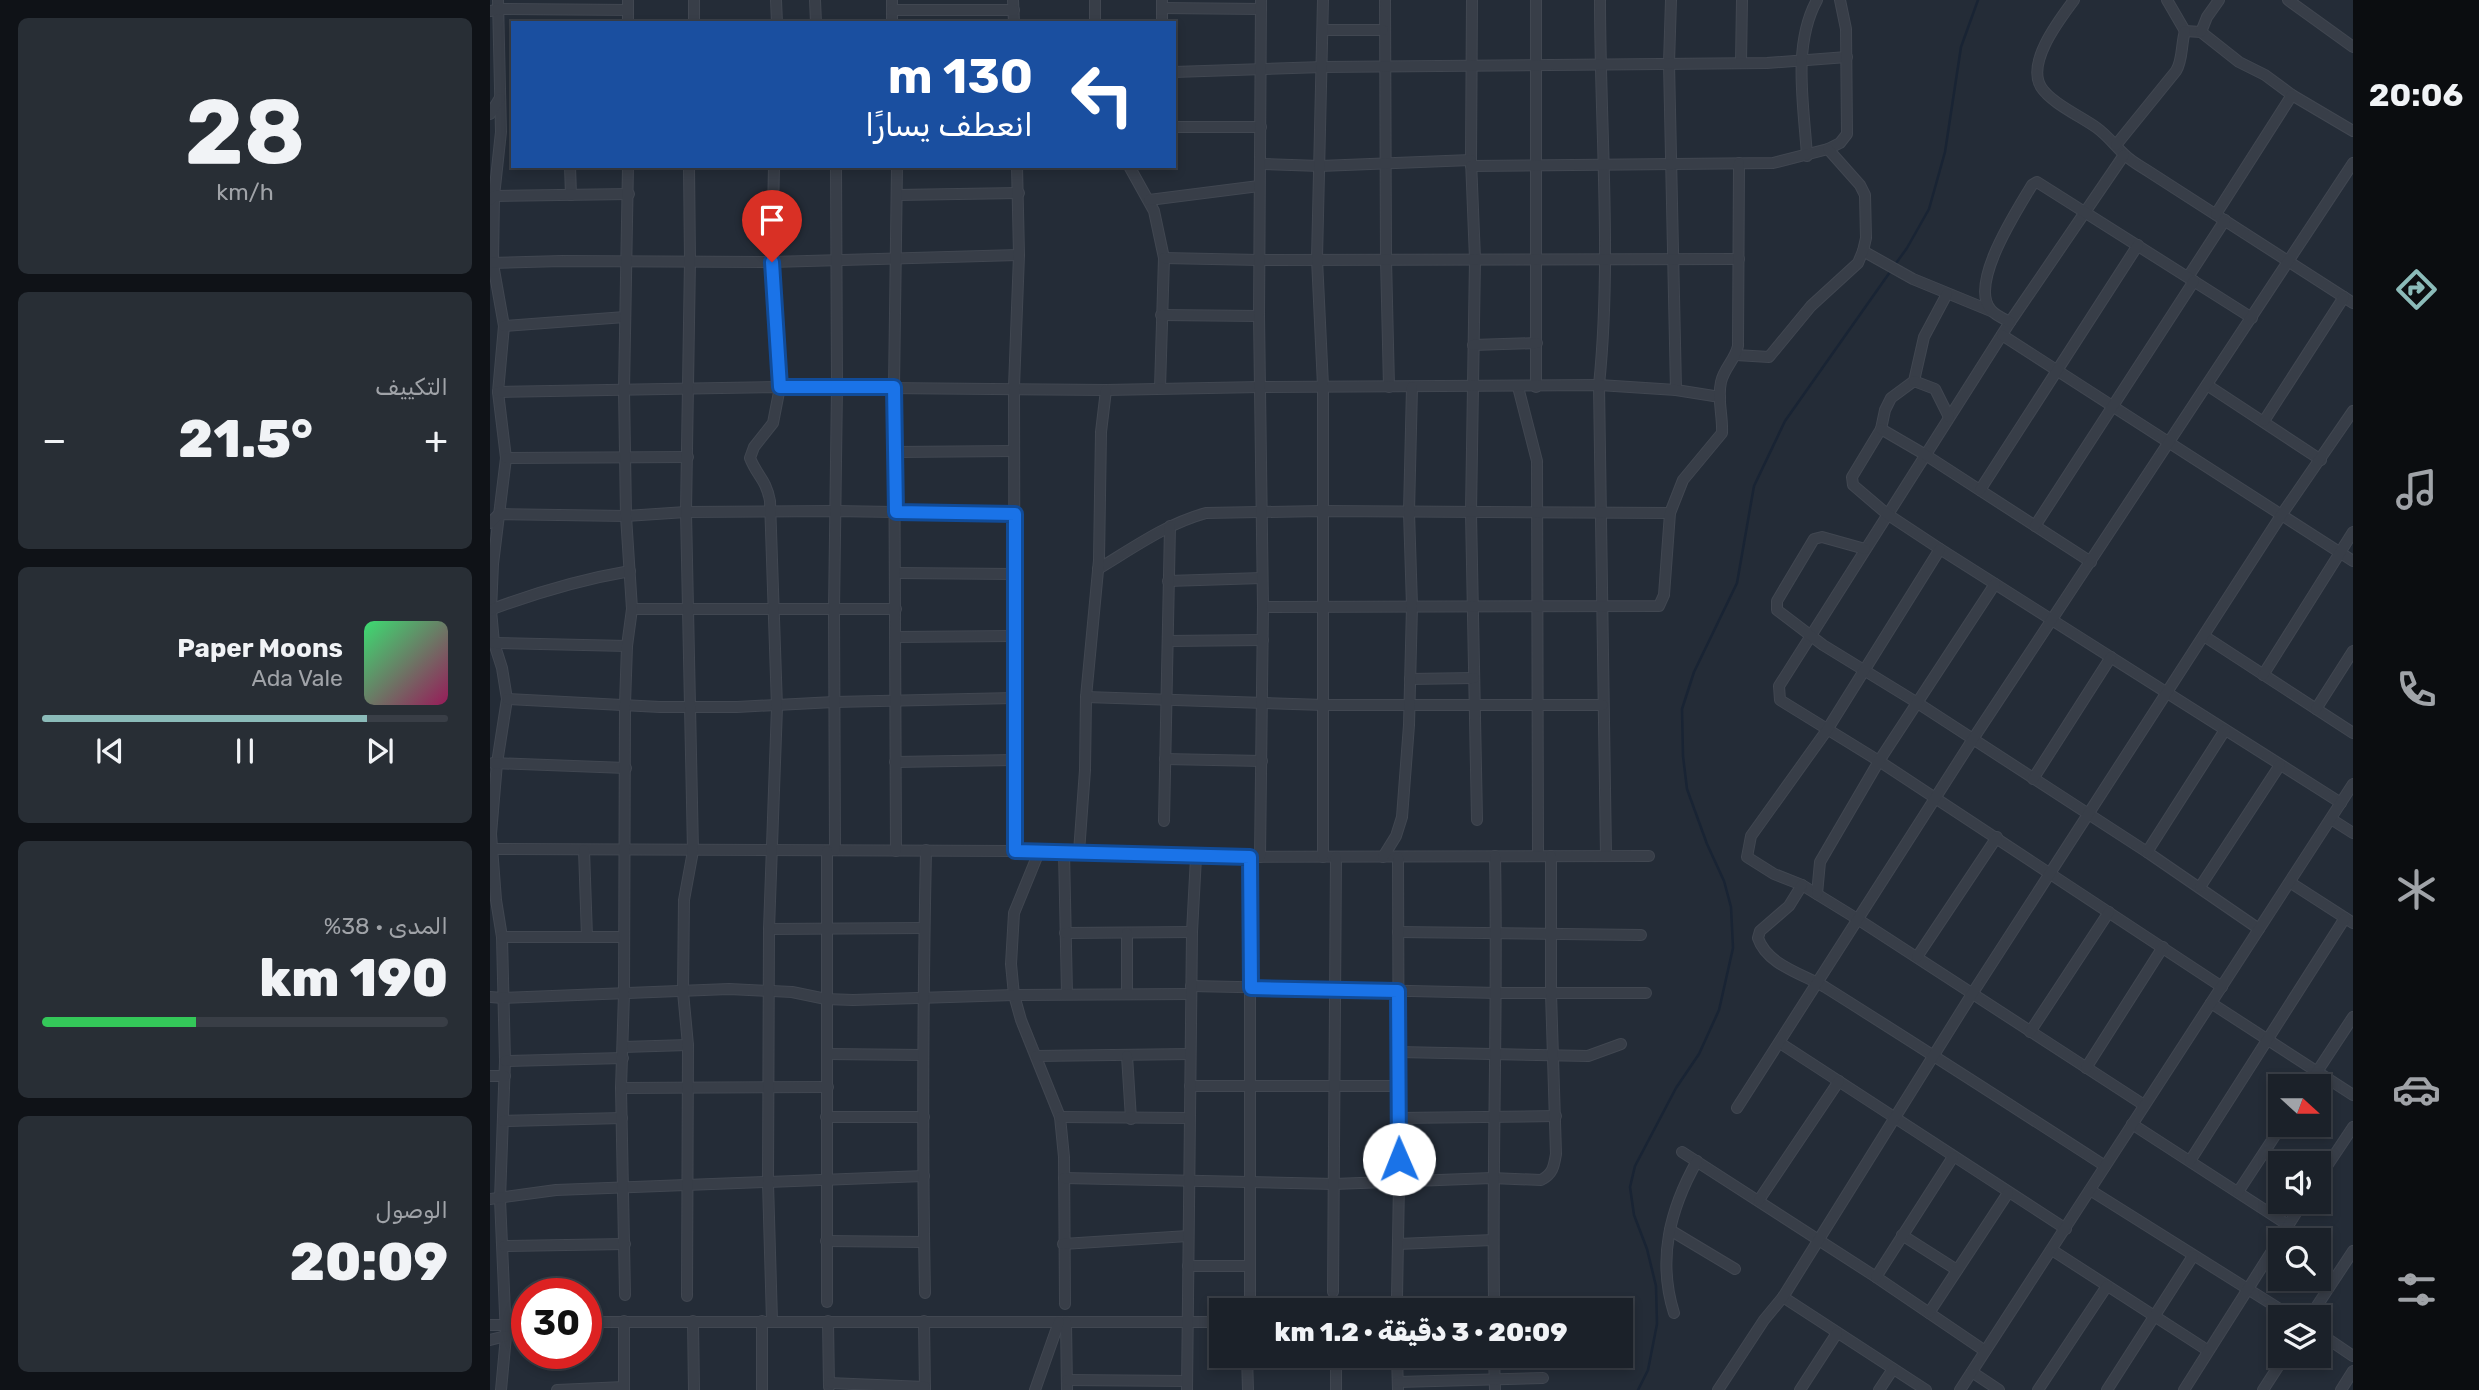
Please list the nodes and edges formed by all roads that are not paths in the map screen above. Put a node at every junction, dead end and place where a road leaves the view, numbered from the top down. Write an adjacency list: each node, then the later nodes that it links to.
1 (694, 0): 26 (street)
2 (776, 0): 27 (street)
3 (815, 0): 28 (street)
4 (1095, 0): 30 (street)
5 (1323, 0): 31 (street)
6 (1385, 0): 32 (street)
7 (1472, 0): 42 (street)
8 (1536, 0): 40 (street)
9 (1600, 0): 41 (street)
10 (1671, 0): 38 (street)
11 (1742, 0): 39 (street)
12 (1817, 0): 37 (street)
13 (1840, 0): 36 (street)
14 (2074, 0): 56 (street)
15 (2167, 0): 33 (street)
16 (2218, 0): 34 (street)
17 (2292, 1): 35 (street)
18 (1162, 4): 19 (street)
19 (1208, 4): 23 (street)
20 (628, 5): 24 (street)
21 (892, 5): 25 (street)
22 (1014, 5): 25 (street)
23 (1261, 5): 45 (street)
24 (496, 6): 46 (street)
25 (954, 10): 29 (street)
26 (694, 21)
27 (777, 21)
28 (816, 21)
29 (954, 21)
30 (1095, 21)
31 (1323, 30): 32 (street); 43 (street)
32 (1384, 30): 44 (street)
33 (2185, 31): 34 (street); 56 (street)
34 (2201, 32): 49 (street)
35 (2351, 42)
36 (1847, 57): 37 (street); 57 (street)
37 (1802, 60): 39 (street); 59 (street)
38 (1669, 63): 39 (street); 41 (street); 66 (street)
39 (1741, 63)
40 (1536, 64): 41 (street); 42 (street); 67 (street)
41 (1600, 64): 62 (street)
42 (1471, 66): 44 (street); 61 (street)
43 (1323, 67): 44 (street); 45 (street); 68 (street)
44 (1386, 68): 60 (street)
45 (1260, 69): 48 (street); 53 (street)
46 (499, 70): 47 (street); 50 (street)
47 (511, 70)
48 (1176, 72)
49 (2292, 95): 54 (street); 85 (street)
50 (500, 98): 51 (street); 55 (street)
51 (490, 114)
52 (1176, 127): 53 (street)
53 (1261, 127): 65 (street)
54 (2353, 131)
55 (507, 132): 82 (street)
56 (2116, 145): 58 (street)
57 (1828, 149): 59 (street); 87 (street)
58 (2124, 155): 84 (street); 85 (street)
59 (1807, 156): 63 (street)
60 (1387, 163): 61 (street); 68 (street); 93 (street)
61 (1471, 163): 67 (street); 94 (street)
62 (1603, 163): 66 (street); 67 (street); 100 (street)
63 (1739, 163): 66 (street); 96 (street)
64 (2353, 163): 103 (street)
65 (1262, 164): 68 (street); 77 (street)
66 (1673, 164): 95 (street)
67 (1536, 165): 90 (street)
68 (1320, 166): 92 (street)
69 (570, 168): 80 (street)
70 (628, 168): 79 (street)
71 (689, 168): 97 (street)
72 (774, 168): 102 (street)
73 (836, 168): 98 (street)
74 (897, 168): 81 (street)
75 (1017, 168): 78 (street)
76 (1130, 168): 83 (street)
77 (1259, 186): 83 (street); 99 (street)
78 (1019, 193): 81 (street); 88 (street)
79 (629, 194): 80 (street); 101 (street)
80 (571, 195): 82 (street)
81 (897, 195): 91 (street)
82 (492, 198): 104 (street)
83 (1149, 200): 89 (street)
84 (2084, 211): 86 (street); 108 (street); 113 (street)
85 (2220, 217): 103 (street); 105 (street)
86 (2138, 245): 105 (street); 119 (street)
87 (1863, 251): 106 (street); 118 (street)
88 (1019, 256): 91 (street); 127 (street)
89 (1164, 258): 99 (street); 109 (street)
90 (1536, 258): 94 (street); 100 (street); 116 (street)
91 (897, 259): 98 (street); 126 (street)
92 (1318, 259): 93 (street); 99 (street); 123 (street)
93 (1386, 259): 94 (street); 129 (street)
94 (1475, 259): 117 (street)
95 (1674, 259): 96 (street); 100 (street); 138 (street)
96 (1739, 259): 118 (street)
97 (690, 260): 101 (street); 102 (street); 135 (street)
98 (835, 260): 102 (street); 125 (street)
99 (1259, 260): 110 (street)
100 (1604, 260): 121 (street)
101 (627, 261): 104 (street); 111 (street)
102 (772, 262): 124 (street)
103 (2290, 262): 107 (street); 112 (street)
104 (491, 263): 114 (street)
105 (2191, 279): 112 (street); 141 (street)
106 (1947, 294): 108 (street); 120 (street)
107 (2348, 300): 144 (street)
108 (1991, 311): 113 (street)
109 (1161, 316): 110 (street); 134 (street)
110 (1259, 316): 128 (street)
111 (625, 317): 114 (street); 136 (street)
112 (2252, 318): 122 (street)
113 (2010, 322): 115 (street)
114 (503, 326): 139 (street)
115 (2002, 335): 119 (street); 143 (street)
116 (1537, 343): 117 (street); 133 (street)
117 (1473, 345): 131 (street)
118 (1736, 355): 140 (street)
119 (2057, 371): 141 (street); 154 (street)
120 (1914, 381): 143 (street); 145 (street)
121 (1599, 385): 133 (street); 138 (street); 162 (street)
122 (2207, 385): 144 (street); 146 (street)
123 (1323, 386): 128 (street); 129 (street); 156 (street)
124 (780, 387): 125 (street); 135 (street); 158 (street)
125 (837, 387): 126 (street); 155 (street)
126 (894, 387): 127 (street); 148 (street)
127 (1014, 387): 137 (street); 147 (street)
128 (1260, 387): 134 (street); 160 (street)
129 (1389, 387): 130 (street)
130 (1412, 387): 131 (street); 161 (street)
131 (1473, 387): 132 (street); 163 (street)
132 (1518, 387): 133 (street); 164 (street)
133 (1536, 387)
134 (1160, 388): 137 (street)
135 (688, 389): 136 (street); 150 (street)
136 (624, 390): 139 (street); 152 (street)
137 (1106, 390): 180 (street)
138 (1676, 390): 140 (street)
139 (498, 392): 151 (street)
140 (1720, 397): 165 (street)
141 (2113, 406): 146 (street); 173 (street)
142 (2353, 411): 153 (street)
143 (1949, 417): 149 (street)
144 (2263, 421): 153 (street)
145 (1881, 429): 149 (street); 168 (street)
146 (2170, 443): 169 (street); 179 (street)
147 (1014, 451): 148 (street); 167 (street)
148 (895, 452): 159 (street)
149 (1924, 454): 154 (street); 168 (street)
150 (688, 457): 152 (street); 157 (street)
151 (506, 458): 152 (street); 166 (street)
152 (627, 458): 170 (street)
153 (2320, 460): 169 (street)
154 (1980, 490): 173 (street)
155 (834, 511): 158 (street); 159 (street); 198 (street)
156 (1322, 511): 160 (street); 161 (street); 192 (street)
157 (687, 512): 158 (street); 170 (street); 196 (street)
158 (770, 512): 197 (street)
159 (896, 512): 167 (street); 182 (street)
160 (1261, 512): 172 (street); 184 (street)
161 (1409, 512): 163 (street); 190 (street)
162 (1601, 512): 164 (street); 165 (street); 189 (street)
163 (1471, 513): 164 (street); 187 (street)
164 (1537, 513): 188 (street)
165 (1670, 513): 189 (street)
166 (499, 514): 170 (street); 171 (street); 195 (street)
167 (1015, 514): 183 (street)
168 (1887, 514): 175 (street); 176 (street)
169 (2282, 514): 177 (street); 202 (street)
170 (626, 516): 181 (street)
171 (490, 523)
172 (1170, 526): 180 (street); 185 (street)
173 (2035, 526): 179 (street)
174 (2353, 532): 177 (street)
175 (1940, 549): 186 (street); 210 (street)
176 (1865, 550): 201 (street); 201 (street)
177 (2339, 553): 178 (street); 211 (street)
178 (2353, 561)
179 (2091, 562): 199 (street)
180 (1098, 569): 215 (street)
181 (630, 571): 193 (street); 195 (street)
182 (896, 573): 183 (street); 194 (street)
183 (1014, 574): 200 (street)
184 (1262, 578): 185 (street); 191 (street)
185 (1168, 581): 205 (street)
186 (1995, 584): 199 (street); 221 (street)
187 (1473, 605): 188 (street); 190 (street); 212 (street)
188 (1539, 605): 189 (street); 226 (street)
189 (1603, 605): 227 (street)
190 (1412, 606): 192 (street); 213 (street)
191 (1263, 607): 192 (street); 204 (street)
192 (1323, 608): 224 (street)
193 (632, 609): 196 (street); 207 (street)
194 (896, 609): 198 (street); 203 (street)
195 (491, 610): 206 (street)
196 (690, 610): 197 (street); 229 (street)
197 (774, 610): 198 (street); 230 (street)
198 (834, 610): 220 (street)
199 (2052, 620): 209 (street); 235 (street)
200 (1014, 636): 203 (street); 216 (street)
201 (1812, 636): 210 (street); 232 (street)
202 (2204, 636): 211 (street); 214 (street)
203 (896, 637): 218 (street)
204 (1263, 640): 205 (street); 223 (street)
205 (1168, 642): 219 (street)
206 (494, 643): 207 (street); 217 (street)
207 (627, 646): 222 (street)
208 (2353, 651): 231 (street)
209 (2111, 657): 214 (street); 244 (street)
210 (1864, 670): 221 (street); 232 (street)
211 (2263, 675): 231 (street)
212 (1474, 678): 213 (street); 228 (street)
213 (1410, 679): 225 (street)
214 (2167, 693): 233 (street); 248 (street)
215 (1086, 697): 219 (street); 265 (street)
216 (1014, 698): 218 (street); 237 (street)
217 (507, 699): 222 (street); 241 (street)
218 (895, 700): 220 (street); 240 (street)
219 (1167, 700): 223 (street); 236 (street)
220 (834, 702): 230 (street); 260 (street)
221 (1916, 702): 235 (street); 239 (street)
222 (625, 704): 229 (street); 243 (street)
223 (1263, 704): 224 (street); 238 (street)
224 (1324, 705): 225 (street); 274 (street)
225 (1410, 705): 228 (street); 276 (street)
226 (1537, 705): 227 (street); 228 (street); 268 (street)
227 (1603, 705): 270 (street)
228 (1475, 706): 250 (street)
229 (690, 707): 230 (street); 258 (street)
230 (777, 707): 259 (street)
231 (2316, 709): 234 (street)
232 (1828, 730): 239 (street); 280 (street)
233 (2225, 730): 242 (street); 266 (street)
234 (2353, 733)
235 (1973, 739): 244 (street); 246 (street)
236 (1166, 759): 238 (street); 251 (street)
237 (1014, 760): 240 (street); 262 (street)
238 (1262, 761): 273 (street)
239 (1879, 761): 246 (street); 282 (street)
240 (895, 762): 261 (street)
241 (493, 763): 243 (street); 254 (street)
242 (2280, 765): 247 (street); 281 (street)
243 (626, 768): 256 (street)
244 (2033, 779): 248 (street)
245 (2353, 784): 247 (street)
246 (1936, 798): 253 (street); 284 (street)
247 (2341, 803): 249 (street)
248 (2089, 815): 266 (street); 278 (street)
249 (2331, 819): 252 (street); 279 (street)
250 (1477, 820)
251 (1164, 821)
252 (2353, 833)
253 (1997, 838): 278 (street); 301 (street)
254 (491, 849): 255 (street); 297 (street)
255 (584, 849): 256 (street); 298 (street)
256 (625, 850): 258 (street); 299 (street)
257 (926, 850): 261 (street); 262 (street); 286 (street)
258 (693, 851): 259 (street); 309 (street)
259 (771, 851): 260 (street); 287 (street)
260 (831, 851): 261 (street); 288 (street)
261 (896, 851)
262 (1015, 851): 263 (street)
263 (1039, 852): 264 (street); 317 (street)
264 (1064, 852): 265 (street); 292 (street)
265 (1079, 852): 272 (street)
266 (2147, 852): 281 (street)
267 (1495, 856): 268 (street); 277 (street); 294 (street)
268 (1538, 856): 269 (street)
269 (1551, 856): 270 (street); 295 (street)
270 (1606, 856): 271 (street)
271 (1649, 856)
272 (1196, 857): 273 (street); 290 (street)
273 (1255, 857): 274 (street); 304 (street)
274 (1323, 857): 275 (street)
275 (1336, 857): 276 (street); 305 (street)
276 (1383, 857): 277 (street)
277 (1398, 857): 291 (street)
278 (2051, 874): 283 (street); 316 (street)
279 (2291, 883): 285 (street); 289 (street)
280 (1802, 885): 282 (street); 302 (street)
281 (2200, 887): 289 (street)
282 (1817, 894): 284 (street)
283 (2109, 912): 300 (street); 324 (street)
284 (1859, 920): 301 (street); 302 (street)
285 (2349, 920): 325 (street)
286 (924, 928): 288 (street); 320 (street)
287 (769, 929): 288 (street); 306 (street)
288 (827, 929): 321 (street)
289 (2259, 929): 303 (street)
290 (1192, 932): 293 (street); 307 (street)
291 (1398, 932): 294 (street); 308 (street)
292 (1065, 933): 293 (street); 314 (street)
293 (1127, 933): 315 (street)
294 (1496, 933): 295 (street); 310 (street)
295 (1551, 934): 296 (street); 311 (street)
296 (1641, 935)
297 (502, 937): 298 (street); 319 (street)
298 (587, 937): 299 (street)
299 (624, 937): 313 (street)
300 (2163, 947): 303 (street); 340 (street)
301 (1917, 957): 316 (street)
302 (1817, 983): 326 (street); 338 (street)
303 (2222, 987): 322 (street)
304 (1251, 988): 305 (street); 307 (street); 346 (street)
305 (1336, 989): 308 (street); 348 (street)
306 (768, 990): 309 (street); 321 (street); 350 (street)
307 (1191, 990): 315 (street); 332 (street)
308 (1398, 991): 310 (street); 329 (street)
309 (683, 992): 313 (street); 328 (street)
310 (1497, 993): 311 (street); 337 (street)
311 (1551, 993): 312 (street); 334 (street)
312 (1646, 993)
313 (624, 994): 319 (street); 330 (street)
314 (1067, 994): 315 (street); 317 (street)
315 (1127, 994)
316 (1972, 994): 324 (street); 338 (street)
317 (1014, 995): 320 (street); 335 (street)
318 (490, 997): 319 (street)
319 (503, 998): 339 (street)
320 (925, 998): 321 (street); 333 (street)
321 (826, 999): 331 (street)
322 (2211, 1003): 325 (street); 355 (street)
323 (2353, 1017): 341 (street)
324 (2030, 1032): 340 (street)
325 (2266, 1039): 341 (street); 375 (street)
326 (1780, 1043): 345 (street); 356 (street)
327 (1621, 1044): 334 (street)
328 (688, 1045): 330 (street); 353 (street)
329 (1399, 1052): 337 (street); 349 (street)
330 (623, 1053): 339 (street); 352 (street)
331 (828, 1054): 333 (street); 351 (street)
332 (1190, 1054): 336 (street); 347 (street)
333 (923, 1055): 360 (street)
334 (1553, 1055): 337 (street); 358 (street)
335 (1036, 1056): 336 (street); 361 (street)
336 (1127, 1056): 365 (street)
337 (1497, 1056): 357 (street)
338 (1934, 1056): 366 (street); 376 (street)
339 (505, 1061): 344 (street)
340 (2086, 1068): 355 (street)
341 (2318, 1071): 342 (street); 354 (street)
342 (2316, 1074)
343 (490, 1076): 344 (street)
344 (505, 1076): 367 (street)
345 (1839, 1081): 366 (street); 392 (street)
346 (1250, 1085): 347 (street); 348 (street); 382 (street)
347 (1190, 1086): 363 (street)
348 (1335, 1086): 349 (street); 386 (street)
349 (1398, 1086): 364 (street)
350 (768, 1087): 351 (street); 353 (street); 385 (street)
351 (828, 1087): 359 (street)
352 (621, 1088): 353 (street); 362 (street)
353 (686, 1088): 384 (street)
354 (2353, 1095)
355 (2144, 1105): 368 (street)
356 (1737, 1108)
357 (1494, 1116): 358 (street); 364 (street); 379 (street)
358 (1556, 1116): 379 (street)
359 (826, 1117): 360 (street); 380 (street)
360 (924, 1117): 377 (street)
361 (1060, 1117): 365 (street); 378 (street)
362 (622, 1118): 367 (street); 387 (street)
363 (1189, 1118): 365 (street); 381 (street)
364 (1398, 1118): 383 (street)
365 (1130, 1119)
366 (1894, 1119): 372 (street); 400 (street)
367 (503, 1121): 391 (street)
368 (2132, 1124): 375 (street); 376 (street)
369 (2353, 1127): 373 (street)
370 (2273, 1138): 389 (street)
371 (1682, 1152): 374 (street)
372 (1953, 1157): 390 (street); 397 (street)
373 (2331, 1160)
374 (1697, 1161): 392 (street); 396 (street)
375 (2190, 1161): 389 (street)
376 (2105, 1166): 388 (street)
377 (924, 1176): 380 (street); 402 (street)
378 (1063, 1178): 381 (street); 404 (street)
379 (1492, 1178): 383 (street); 399 (street)
380 (826, 1180): 385 (street); 401 (street)
381 (1188, 1181): 382 (street); 398 (street)
382 (1249, 1181): 386 (street); 411 (street)
383 (1399, 1183): 386 (street); 405 (street)
384 (688, 1184): 385 (street); 387 (street); 420 (street)
385 (768, 1184): 434 (street)
386 (1334, 1184): 417 (street)
387 (623, 1187): 391 (street); 403 (street)
388 (2090, 1190): 395 (street); 409 (street)
389 (2238, 1192): 394 (street)
390 (2008, 1193): 395 (street); 413 (street)
391 (495, 1199): 406 (street)
392 (1759, 1200): 400 (street)
393 (2295, 1214): 394 (street)
394 (2288, 1225): 416 (street)
395 (2066, 1229): 407 (street)
396 (1670, 1230): 412 (street); 429 (street)
397 (1902, 1235): 413 (street); 414 (street)
398 (1188, 1236): 404 (street); 410 (street)
399 (1493, 1240): 405 (street); 424 (street)
400 (1819, 1240): 414 (street); 421 (street)
401 (826, 1241): 402 (street); 425 (street)
402 (924, 1242): 418 (street)
403 (625, 1244): 406 (street); 419 (street)
404 (1063, 1244): 426 (street)
405 (1398, 1244): 423 (street)
406 (504, 1246): 443 (street)
407 (2052, 1250): 415 (street); 448 (street)
408 (2353, 1251): 428 (street)
409 (2193, 1256): 416 (street); 431 (street)
410 (1188, 1266): 411 (street); 439 (street)
411 (1249, 1266): 422 (street)
412 (1735, 1269)
413 (1956, 1270): 430 (street)
414 (1876, 1277): 430 (street)
415 (2107, 1286): 431 (street); 479 (street)
416 (2246, 1289): 427 (street); 447 (street)
417 (1333, 1292)
418 (925, 1293)
419 (625, 1295)
420 (687, 1296)
421 (1783, 1297): 444 (street); 473 (street)
422 (1250, 1298)
423 (1397, 1298)
424 (1494, 1298)
425 (827, 1302)
426 (1065, 1304)
427 (2272, 1305)
428 (2318, 1305)
429 (1674, 1313)
430 (1929, 1313): 448 (street)
431 (2154, 1316): 447 (street); 480 (street)
432 (624, 1321): 433 (street); 437 (street); 463 (street)
433 (693, 1321): 434 (street); 468 (street)
434 (767, 1321): 435 (street); 469 (street)
435 (828, 1321): 436 (street); 462 (street)
436 (925, 1321): 438 (street); 464 (street)
437 (602, 1322)
438 (1063, 1322): 439 (street); 458 (street); 470 (street)
439 (1187, 1322): 440 (street); 459 (street)
440 (1209, 1322)
441 (490, 1325): 443 (street)
442 (511, 1329): 443 (street)
443 (506, 1330): 445 (street); 465 (street)
444 (1837, 1333): 454 (street); 474 (street)
445 (490, 1340)
446 (2331, 1341): 449 (street)
447 (2207, 1350): 481 (street)
448 (1985, 1351): 456 (street)
449 (2353, 1356)
450 (1247, 1368): 471 (street)
451 (1336, 1368): 472 (street)
452 (1397, 1368): 461 (street)
453 (2277, 1368): 482 (street)
454 (1893, 1369): 475 (street); 476 (street)
455 (2353, 1371): 483 (street)
456 (1972, 1372): 477 (street); 478 (street)
457 (1543, 1378): 460 (street)
458 (1067, 1385): 459 (street)
459 (1187, 1385)
460 (1495, 1385): 461 (street)
461 (1398, 1386)
462 (829, 1387): 464 (street)
463 (624, 1388): 467 (street)
464 (925, 1388)
465 (501, 1390)
466 (557, 1390): 467 (street)
467 (573, 1390)
468 (694, 1390)
469 (762, 1390)
470 (1035, 1390)
471 (1248, 1390)
472 (1336, 1390)
473 (1718, 1390)
474 (1800, 1390)
475 (1879, 1390)
476 (1926, 1390)
477 (1960, 1390)
478 (1999, 1390)
479 (2038, 1390)
480 (2107, 1390)
481 (2184, 1390)
482 (2263, 1390)
483 (2341, 1390)

